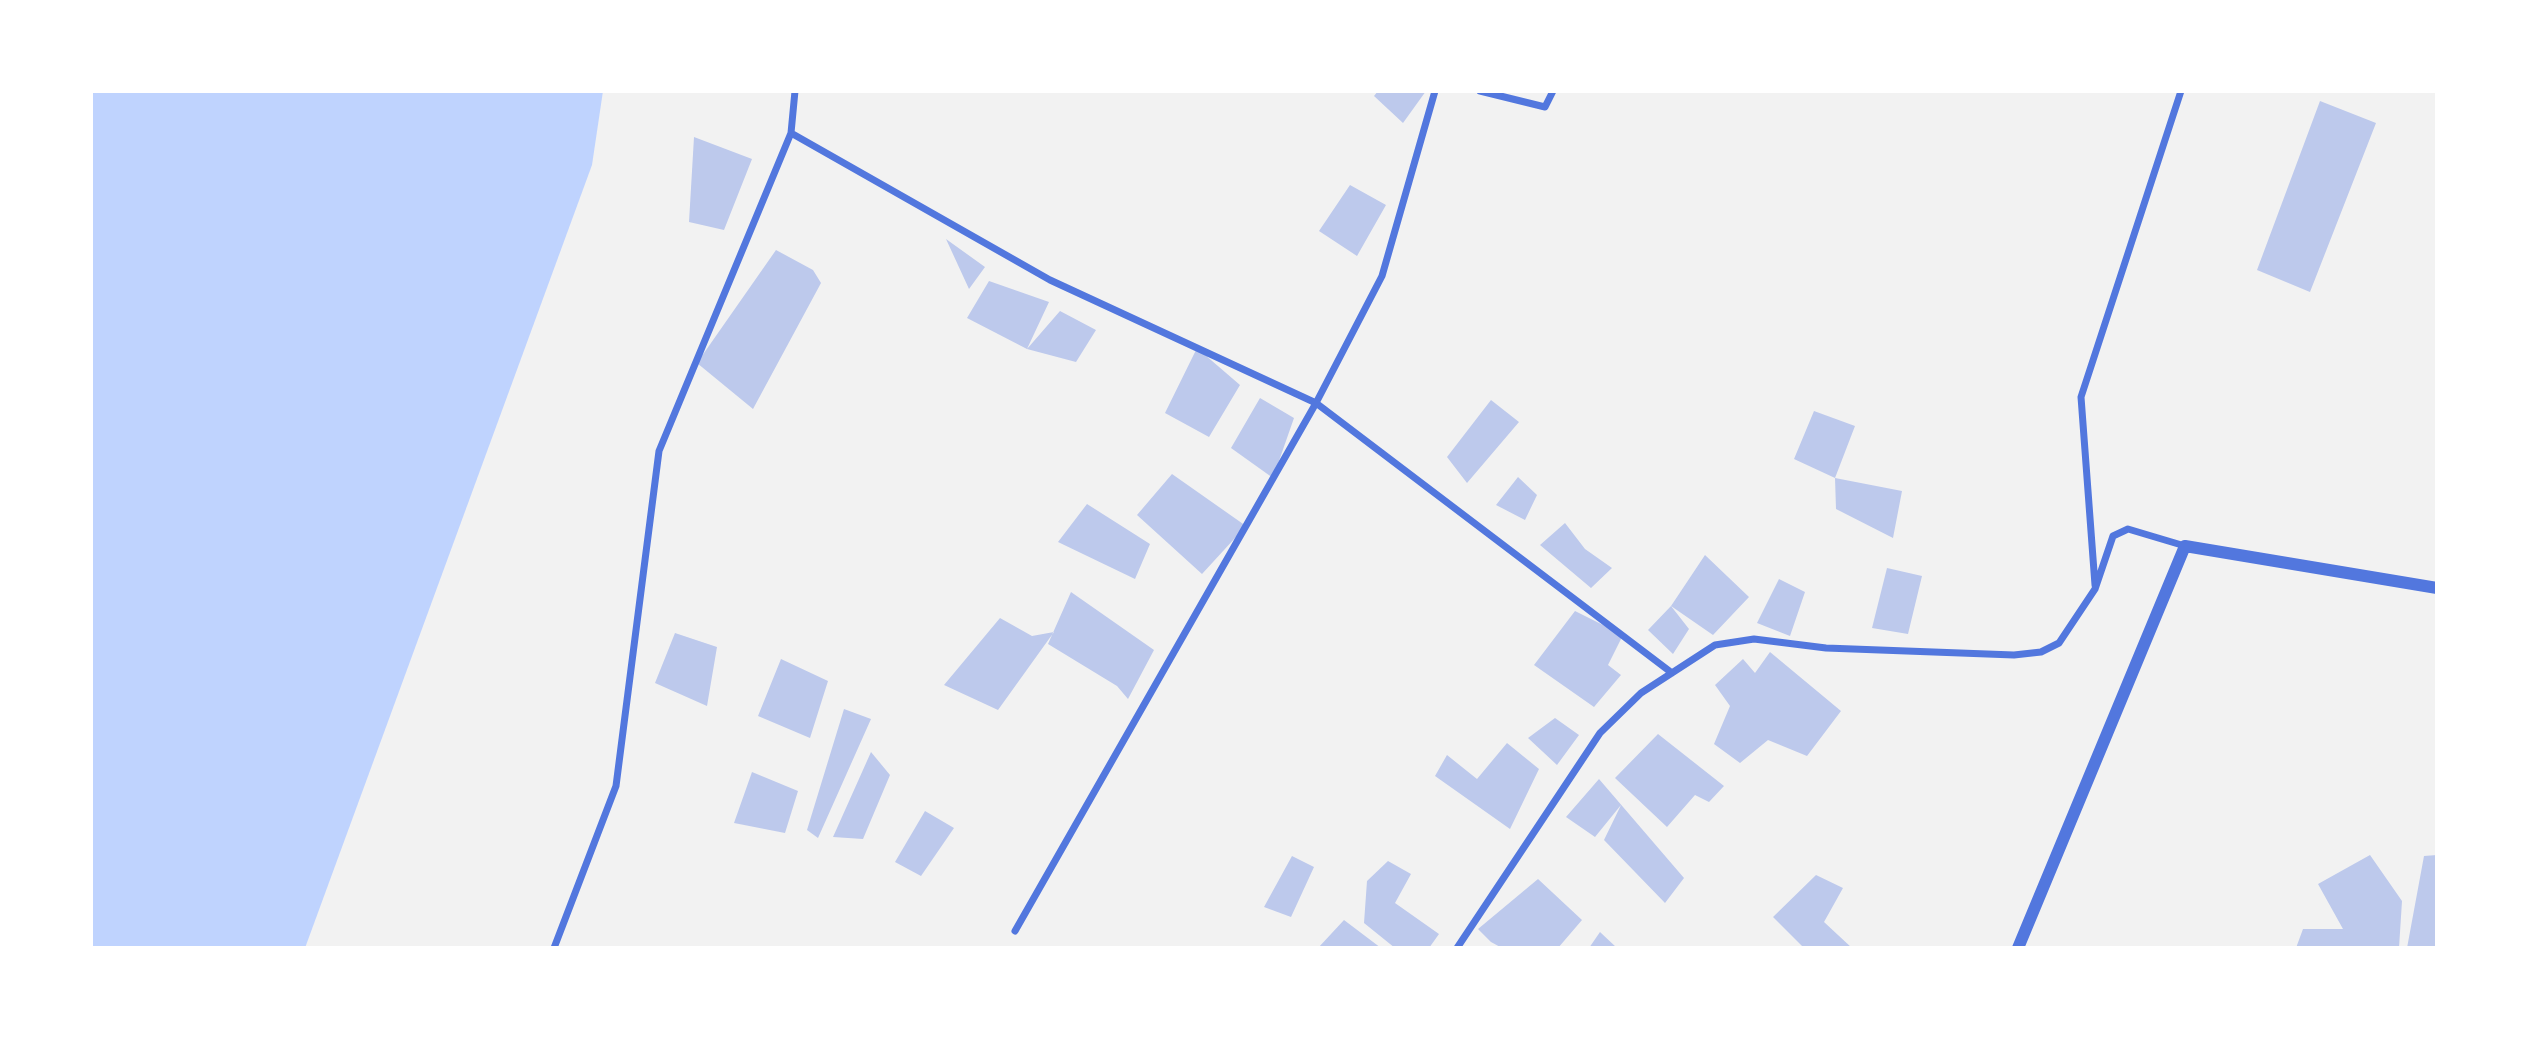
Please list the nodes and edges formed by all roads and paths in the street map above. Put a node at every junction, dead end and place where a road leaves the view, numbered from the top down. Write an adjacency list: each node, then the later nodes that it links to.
1 (795, 91): 6 (street)
2 (1435, 91): 7 (street)
3 (1480, 91): 4 (street)
4 (1553, 91)
5 (2181, 91): 10 (street)
6 (791, 133): 7 (street); 13 (street)
7 (1316, 403): 11 (street); 12 (street)
8 (2185, 547): 9 (street); 10 (street); 15 (street)
9 (2437, 588)
10 (2095, 589): 11 (street)
11 (1672, 673): 14 (street)
12 (1015, 931)
13 (554, 948)
14 (1457, 948)
15 (2018, 948)

